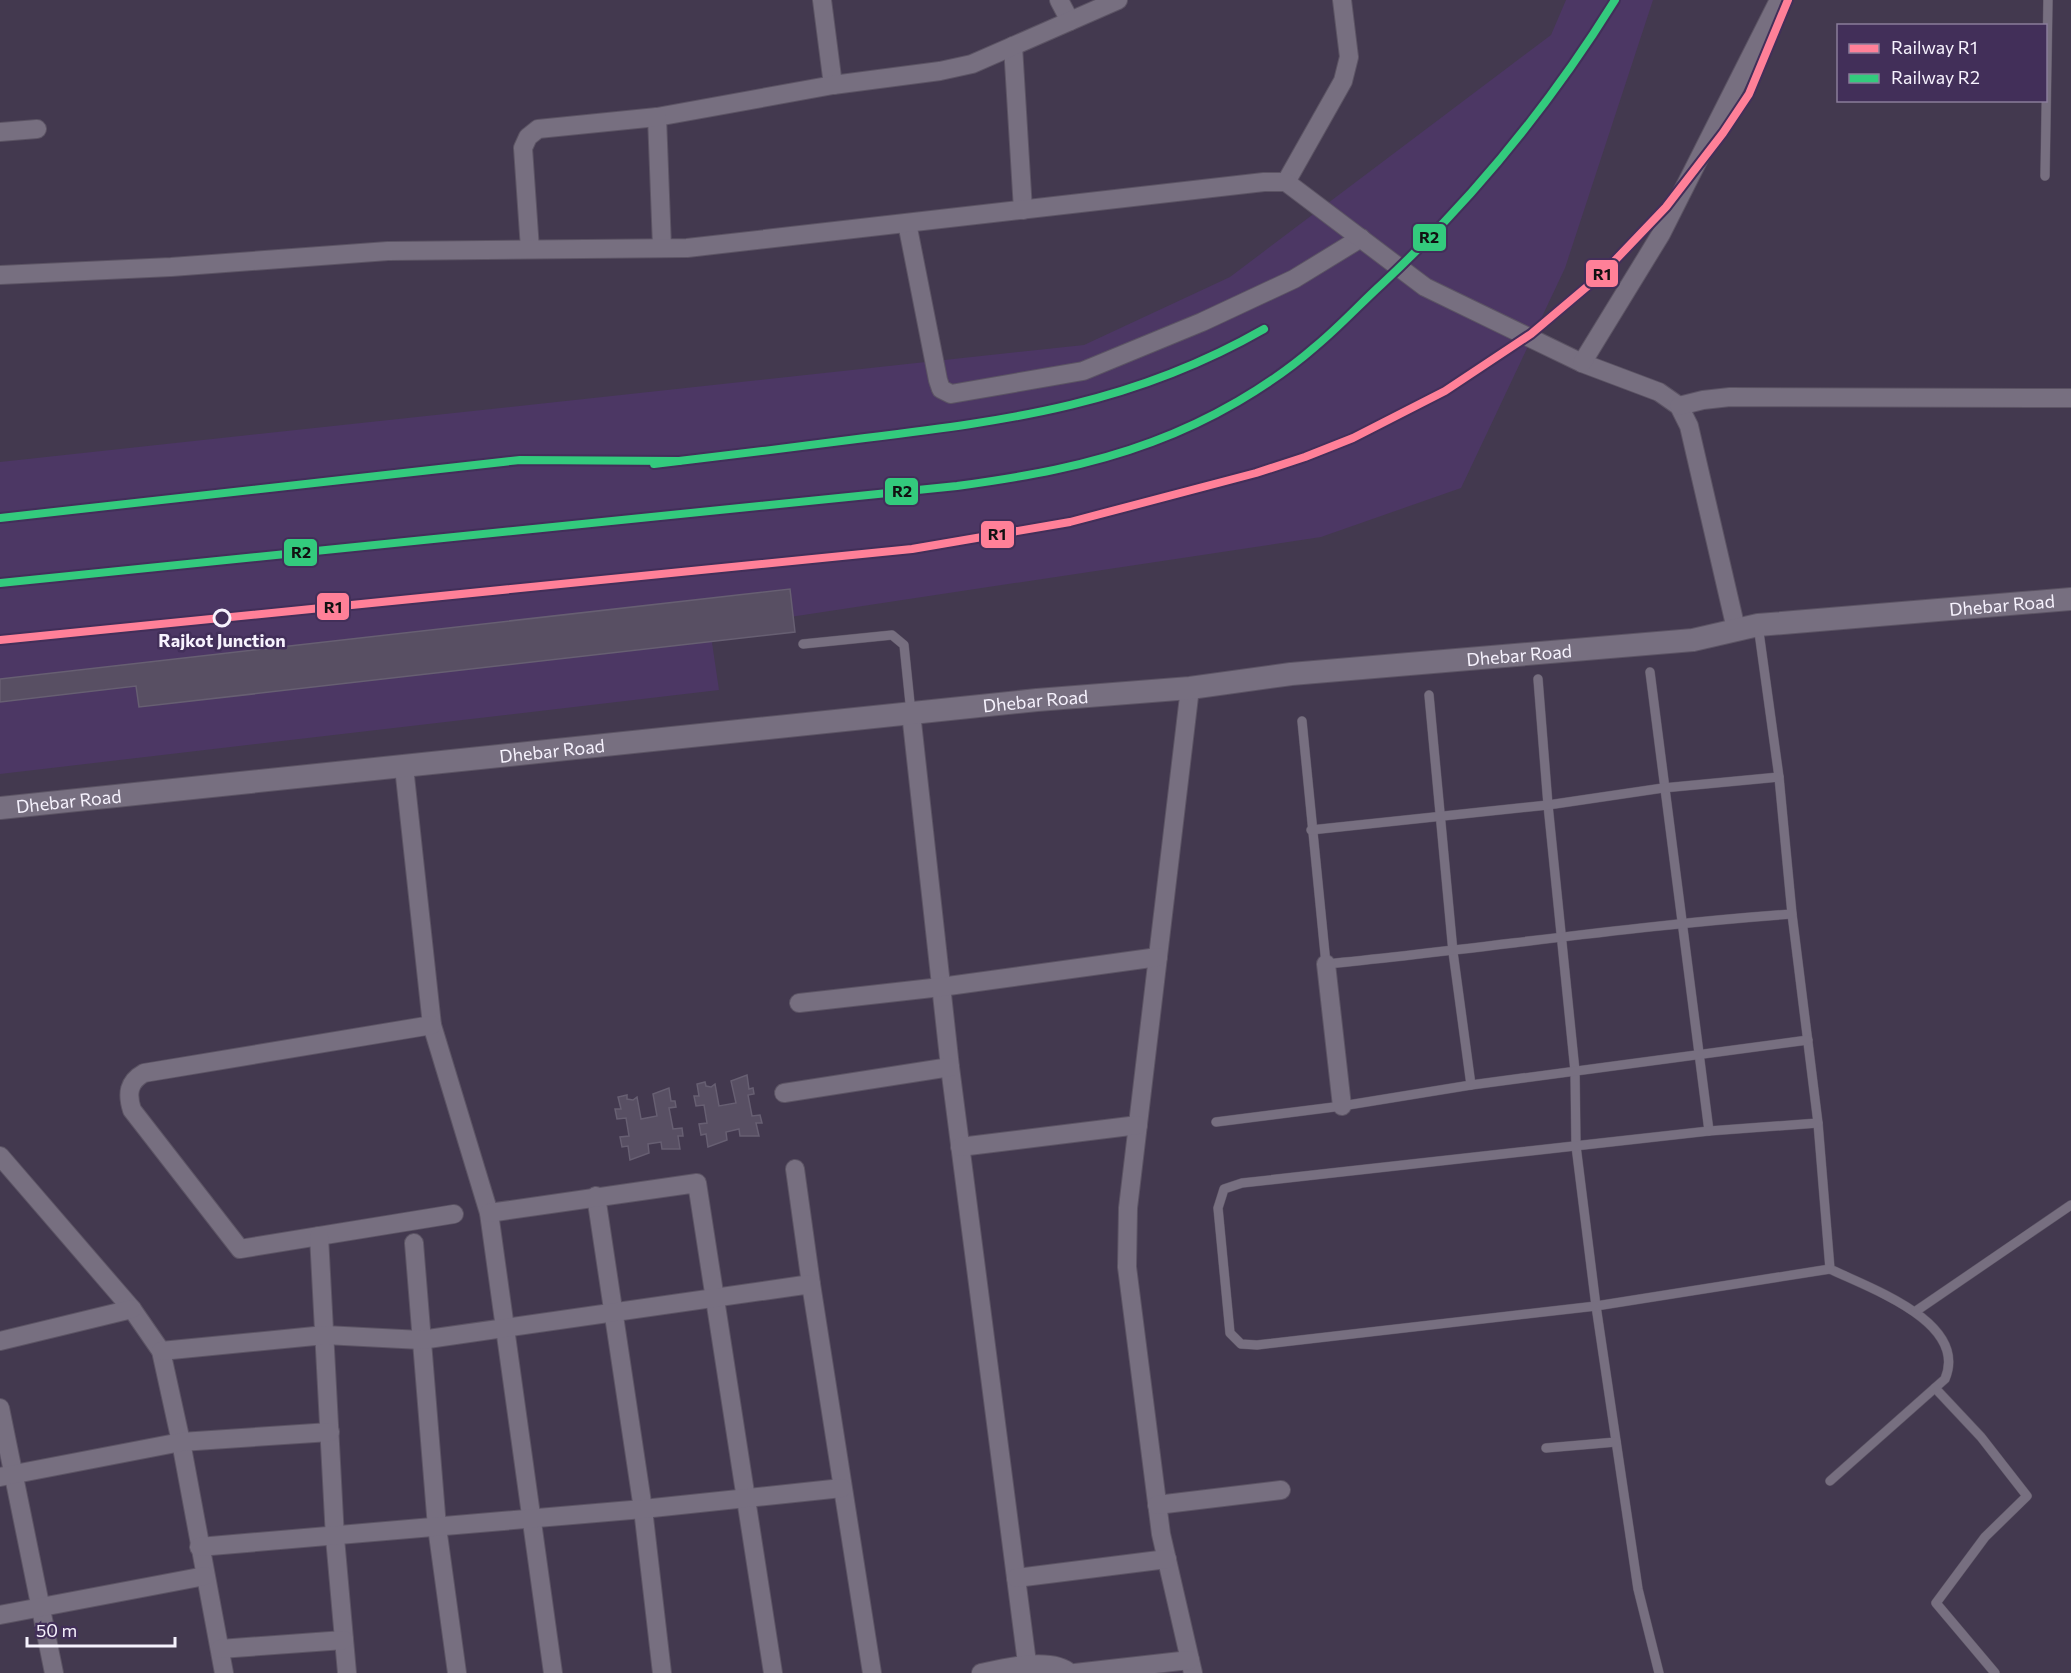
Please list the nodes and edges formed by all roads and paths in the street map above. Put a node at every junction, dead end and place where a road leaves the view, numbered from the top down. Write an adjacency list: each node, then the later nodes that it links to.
1 (822, 0): 10 (street)
2 (1059, 0): 7 (street)
3 (1118, 0): 7 (street)
4 (1342, 0): 16 (street)
5 (1779, 0): 23 (street)
6 (2048, 0): 9 (lane)
7 (1070, 21): 8 (street)
8 (1012, 46): 10 (street); 17 (street)
9 (2047, 59)
10 (833, 85): 12 (street)
11 (2046, 102): 15 (lane)
12 (657, 117): 20 (street); 21 (street)
13 (37, 129): 14 (street)
14 (0, 132)
15 (2045, 176)
16 (1286, 182): 17 (street); 19 (street)
17 (1023, 210): 18 (street)
18 (907, 224): 19 (street); 20 (street)
19 (1361, 238): 23 (street)
20 (662, 247): 21 (street)
21 (530, 249): 22 (street)
22 (0, 275)
23 (1582, 363): 25 (street)
24 (2071, 398): 25 (street)
25 (1679, 406): 27 (street)
26 (2071, 599): 27 (street, Dhebar Road)
27 (1747, 627): 31 (street, Dhebar Road); 36 (lane)
28 (803, 644): 33 (lane)
29 (1650, 672): 37 (lane)
30 (1538, 679): 38 (lane)
31 (1190, 688): 33 (street, Dhebar Road); 46 (street)
32 (1429, 695): 40 (lane)
33 (911, 713): 35 (street, Dhebar Road); 48 (street)
34 (1302, 721): 41 (lane)
35 (404, 766): 39 (street, Dhebar Road); 50 (street)
36 (1779, 777): 37 (lane); 42 (lane)
37 (1663, 788): 38 (lane); 43 (lane)
38 (1548, 805): 40 (lane); 44 (lane)
39 (0, 808)
40 (1438, 816): 41 (lane); 45 (lane)
41 (1311, 830): 47 (lane)
42 (1792, 914): 43 (lane); 51 (lane)
43 (1682, 921): 44 (lane); 52 (lane)
44 (1561, 937): 45 (lane); 54 (lane)
45 (1453, 952): 47 (lane); 55 (lane)
46 (1158, 957): 48 (street); 60 (street)
47 (1326, 964): 57 (street)
48 (940, 987): 49 (street); 53 (street)
49 (799, 1003)
50 (432, 1025): 68 (street); 70 (street)
51 (1808, 1041): 52 (lane); 59 (lane)
52 (1699, 1055): 54 (lane); 61 (lane)
53 (950, 1066): 56 (street); 63 (street)
54 (1575, 1071): 55 (lane); 62 (lane)
55 (1471, 1085): 57 (lane)
56 (784, 1093)
57 (1342, 1106): 58 (lane)
58 (1216, 1122)
59 (1818, 1123): 61 (lane); 72 (lane)
60 (1138, 1125): 63 (street); 95 (street)
61 (1709, 1131): 62 (lane)
62 (1576, 1146): 75 (lane); 75 (lane)
63 (960, 1147): 103 (street)
64 (0, 1156): 76 (street)
65 (795, 1169): 73 (street)
66 (596, 1196): 68 (street); 74 (street); 77 (street)
67 (2071, 1205): 78 (lane)
68 (489, 1213): 79 (street)
69 (454, 1214): 70 (street)
70 (319, 1236): 80 (street)
71 (414, 1243): 81 (street)
72 (1830, 1269): 75 (lane); 78 (lane)
73 (811, 1284): 74 (street); 92 (street)
74 (714, 1299): 77 (street); 94 (street)
75 (1596, 1306): 88 (lane)
76 (132, 1310): 82 (street); 83 (street)
77 (614, 1311): 79 (street); 96 (street)
78 (1916, 1311): 84 (lane)
79 (504, 1330): 81 (street); 97 (street)
80 (325, 1335): 81 (street); 83 (street); 86 (street)
81 (421, 1340): 98 (street)
82 (0, 1341)
83 (161, 1351): 87 (street)
84 (1935, 1388): 91 (lane); 122 (lane)
85 (0, 1408): 90 (street)
86 (330, 1432): 87 (street); 99 (street)
87 (181, 1442): 90 (street); 100 (street)
88 (1616, 1442): 89 (lane); 121 (lane)
89 (1546, 1448)
90 (8, 1476): 104 (street)
91 (1830, 1481)
92 (842, 1488): 94 (street); 117 (street)
93 (1281, 1490): 95 (street)
94 (745, 1499): 96 (street); 116 (street)
95 (1156, 1505): 101 (street)
96 (643, 1509): 97 (street); 115 (street)
97 (530, 1518): 98 (street); 114 (street)
98 (437, 1527): 99 (street); 113 (street)
99 (335, 1538): 100 (street); 106 (street)
100 (199, 1547): 102 (street)
101 (1167, 1559): 103 (street); 109 (street)
102 (205, 1575): 104 (street); 107 (street)
103 (1016, 1578): 108 (street)
104 (41, 1607): 105 (street); 110 (street)
105 (0, 1615)
106 (344, 1640): 107 (street); 112 (street)
107 (220, 1649): 111 (street)
108 (1027, 1663): 118 (street); 119 (street)
109 (1192, 1667): 120 (street)
110 (54, 1673)
111 (224, 1673)
112 (347, 1673)
113 (457, 1673)
114 (553, 1673)
115 (662, 1673)
116 (773, 1673)
117 (872, 1673)
118 (981, 1673)
119 (1070, 1673)
120 (1075, 1673)
121 (1659, 1673)
122 (1995, 1673)

